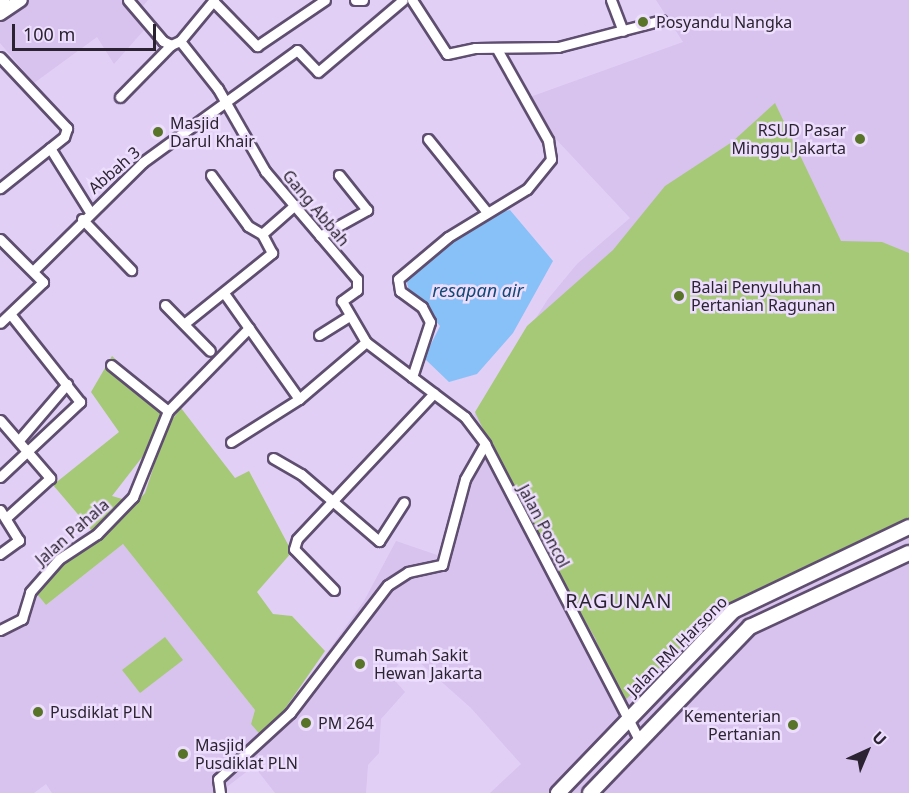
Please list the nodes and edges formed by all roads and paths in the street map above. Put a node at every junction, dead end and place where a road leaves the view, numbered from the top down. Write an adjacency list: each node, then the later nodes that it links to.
1 (21, 0): 10 (street)
2 (128, 0): 13 (street, Gang Abbah)
3 (325, 0): 9 (street)
4 (355, 0): 5 (street)
5 (363, 0)
6 (403, 0): 17 (street, Abbah 3)
7 (412, 0): 14 (street)
8 (610, 0): 12 (street)
9 (214, 1): 13 (street)
10 (3, 5)
11 (662, 20): 12 (street)
12 (623, 31): 14 (street)
13 (176, 43): 16 (street); 17 (street, Gang Abbah)
14 (497, 49): 24 (street)
15 (0, 57): 19 (street)
16 (120, 98)
17 (227, 106): 23 (street, Gang Abbah); 25 (street, Abbah 3)
18 (428, 139): 24 (street)
19 (50, 148): 22 (street); 25 (street)
20 (211, 175): 26 (street)
21 (339, 175): 27 (street)
22 (0, 188)
23 (295, 205): 26 (street); 27 (street, Gang Abbah)
24 (486, 211): 42 (street)
25 (86, 216): 29 (street, Abbah 3); 30 (street)
26 (262, 234): 31 (street)
27 (320, 236): 34 (street, Gang Abbah)
28 (0, 239): 29 (street)
29 (33, 270): 33 (street)
30 (131, 270)
31 (224, 293): 36 (street); 37 (street)
32 (165, 305): 36 (street)
33 (11, 315): 35 (street); 43 (street)
34 (350, 316): 38 (street); 39 (street)
35 (0, 323)
36 (185, 323): 40 (street)
37 (249, 328): 45 (street); 46 (street)
38 (319, 335)
39 (366, 342): 42 (street); 45 (street)
40 (210, 351)
41 (111, 365): 46 (street)
42 (411, 377): 44 (street, Jalan Poncol)
43 (67, 384): 48 (street); 51 (street)
44 (434, 393): 50 (street, Jalan Poncol); 55 (street)
45 (299, 399): 49 (street)
46 (168, 411): 61 (street, Jalan Pahala)
47 (0, 420): 48 (street)
48 (19, 440): 51 (street)
49 (231, 442)
50 (485, 444): 62 (street, Jalan Poncol); 64 (street)
51 (31, 453): 53 (street); 56 (street)
52 (273, 458): 55 (street)
53 (0, 477)
54 (404, 502): 55 (street)
55 (335, 504): 60 (street)
56 (3, 514): 59 (street)
57 (909, 527): 62 (main road, Jalan RM Harsono)
58 (909, 553): 63 (main road)
59 (0, 554)
60 (334, 590)
61 (0, 630)
62 (626, 721): 63 (street, Jalan Poncol); 65 (main road, Jalan RM Harsono)
63 (640, 742): 66 (main road)
64 (220, 793)
65 (558, 793)
66 (590, 793)

